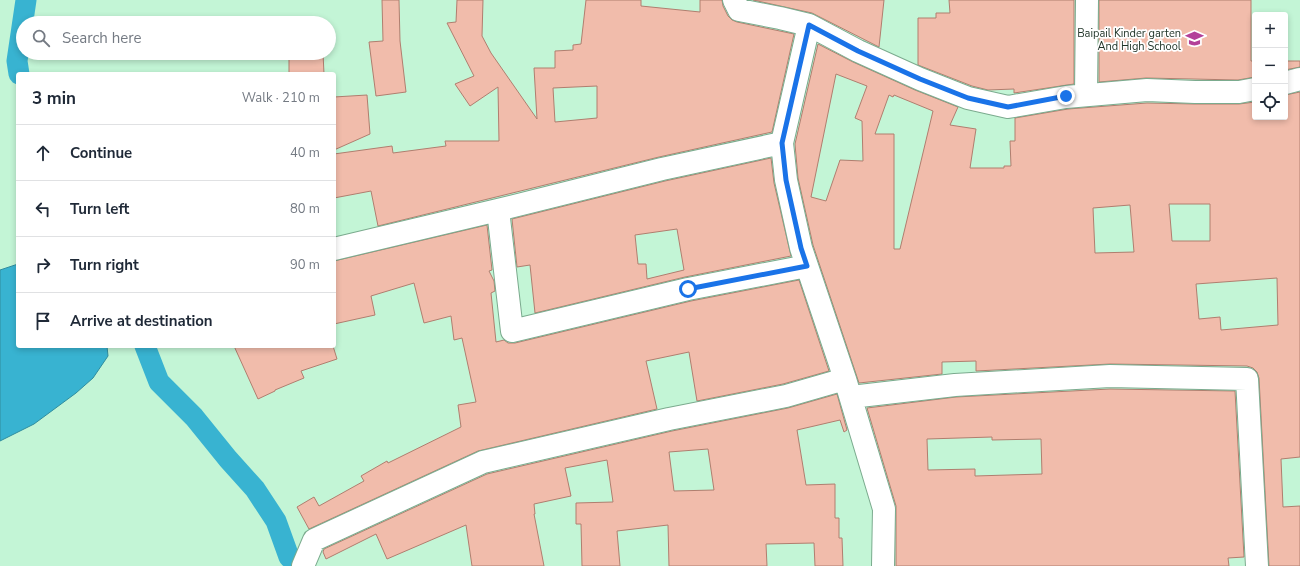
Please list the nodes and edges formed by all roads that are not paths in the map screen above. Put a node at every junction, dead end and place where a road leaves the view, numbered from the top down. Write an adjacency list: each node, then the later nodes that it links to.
1 (734, 0): 3 (street)
2 (1087, 0): 7 (street)
3 (809, 25): 7 (street); 8 (street)
4 (1300, 79): 5 (street)
5 (1288, 82)
6 (1252, 90): 7 (street)
7 (1086, 95)
8 (782, 143): 9 (street); 11 (street)
9 (498, 210): 10 (street); 11 (street)
10 (336, 249)
11 (807, 266): 12 (street)
12 (848, 388): 13 (street); 14 (street); 15 (street)
13 (303, 566)
14 (883, 566)
15 (1257, 566)

